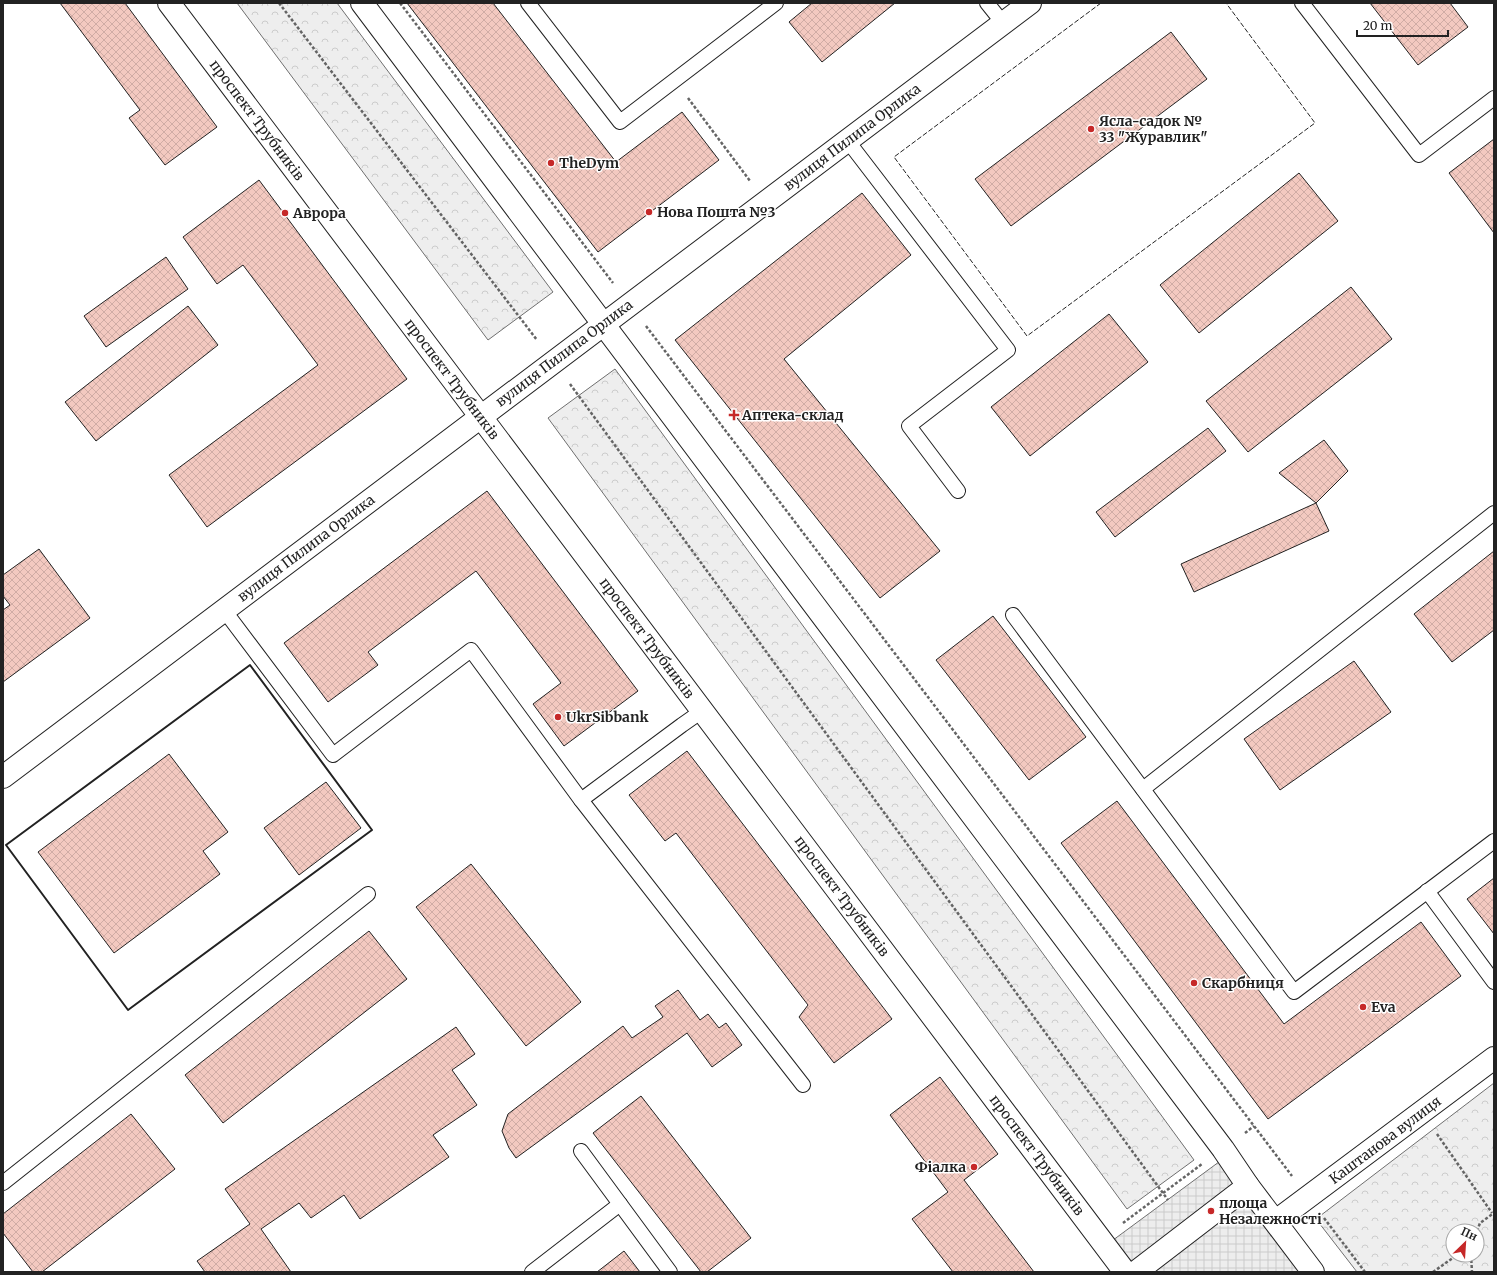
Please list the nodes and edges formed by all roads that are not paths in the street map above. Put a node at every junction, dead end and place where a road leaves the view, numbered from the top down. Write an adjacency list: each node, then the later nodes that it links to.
1 (169, 3): 12 (main road, проспект Трубників)
2 (362, 3): 11 (main road)
3 (528, 3): 4 (lane)
4 (776, 3)
5 (987, 3): 8 (lane)
6 (1030, 3): 8 (main road, вулиця Пилипа Орлика)
7 (1302, 3): 9 (lane)
8 (1003, 23): 10 (main road, вулиця Пилипа Орлика)
9 (1494, 98)
10 (847, 140): 11 (main road, вулиця Пилипа Орлика); 13 (lane)
11 (603, 324): 12 (main road, вулиця Пилипа Орлика); 29 (main road)
12 (480, 416): 15 (main road, вулиця Пилипа Орлика); 17 (main road, проспект Трубників)
13 (958, 491)
14 (1494, 513): 19 (lane)
15 (224, 610): 18 (main road, вулиця Пилипа Орлика); 20 (lane)
16 (1013, 615): 19 (lane)
17 (702, 711): 20 (lane); 34 (main road, проспект Трубників)
18 (3, 777)
19 (1143, 789): 22 (lane)
20 (581, 800): 26 (lane)
21 (1494, 841): 22 (lane)
22 (1427, 892): 24 (lane)
23 (368, 894): 28 (lane)
24 (1494, 982)
25 (1494, 1058): 31 (main road, Каштанова вулиця)
26 (803, 1085)
27 (581, 1151): 30 (lane)
28 (3, 1183)
29 (1248, 1186): 31 (main road); 35 (main road)
30 (620, 1204): 32 (lane); 33 (lane)
31 (1276, 1221): 36 (main road)
32 (532, 1272)
33 (670, 1272)
34 (1125, 1272)
35 (1136, 1272)
36 (1313, 1272)

